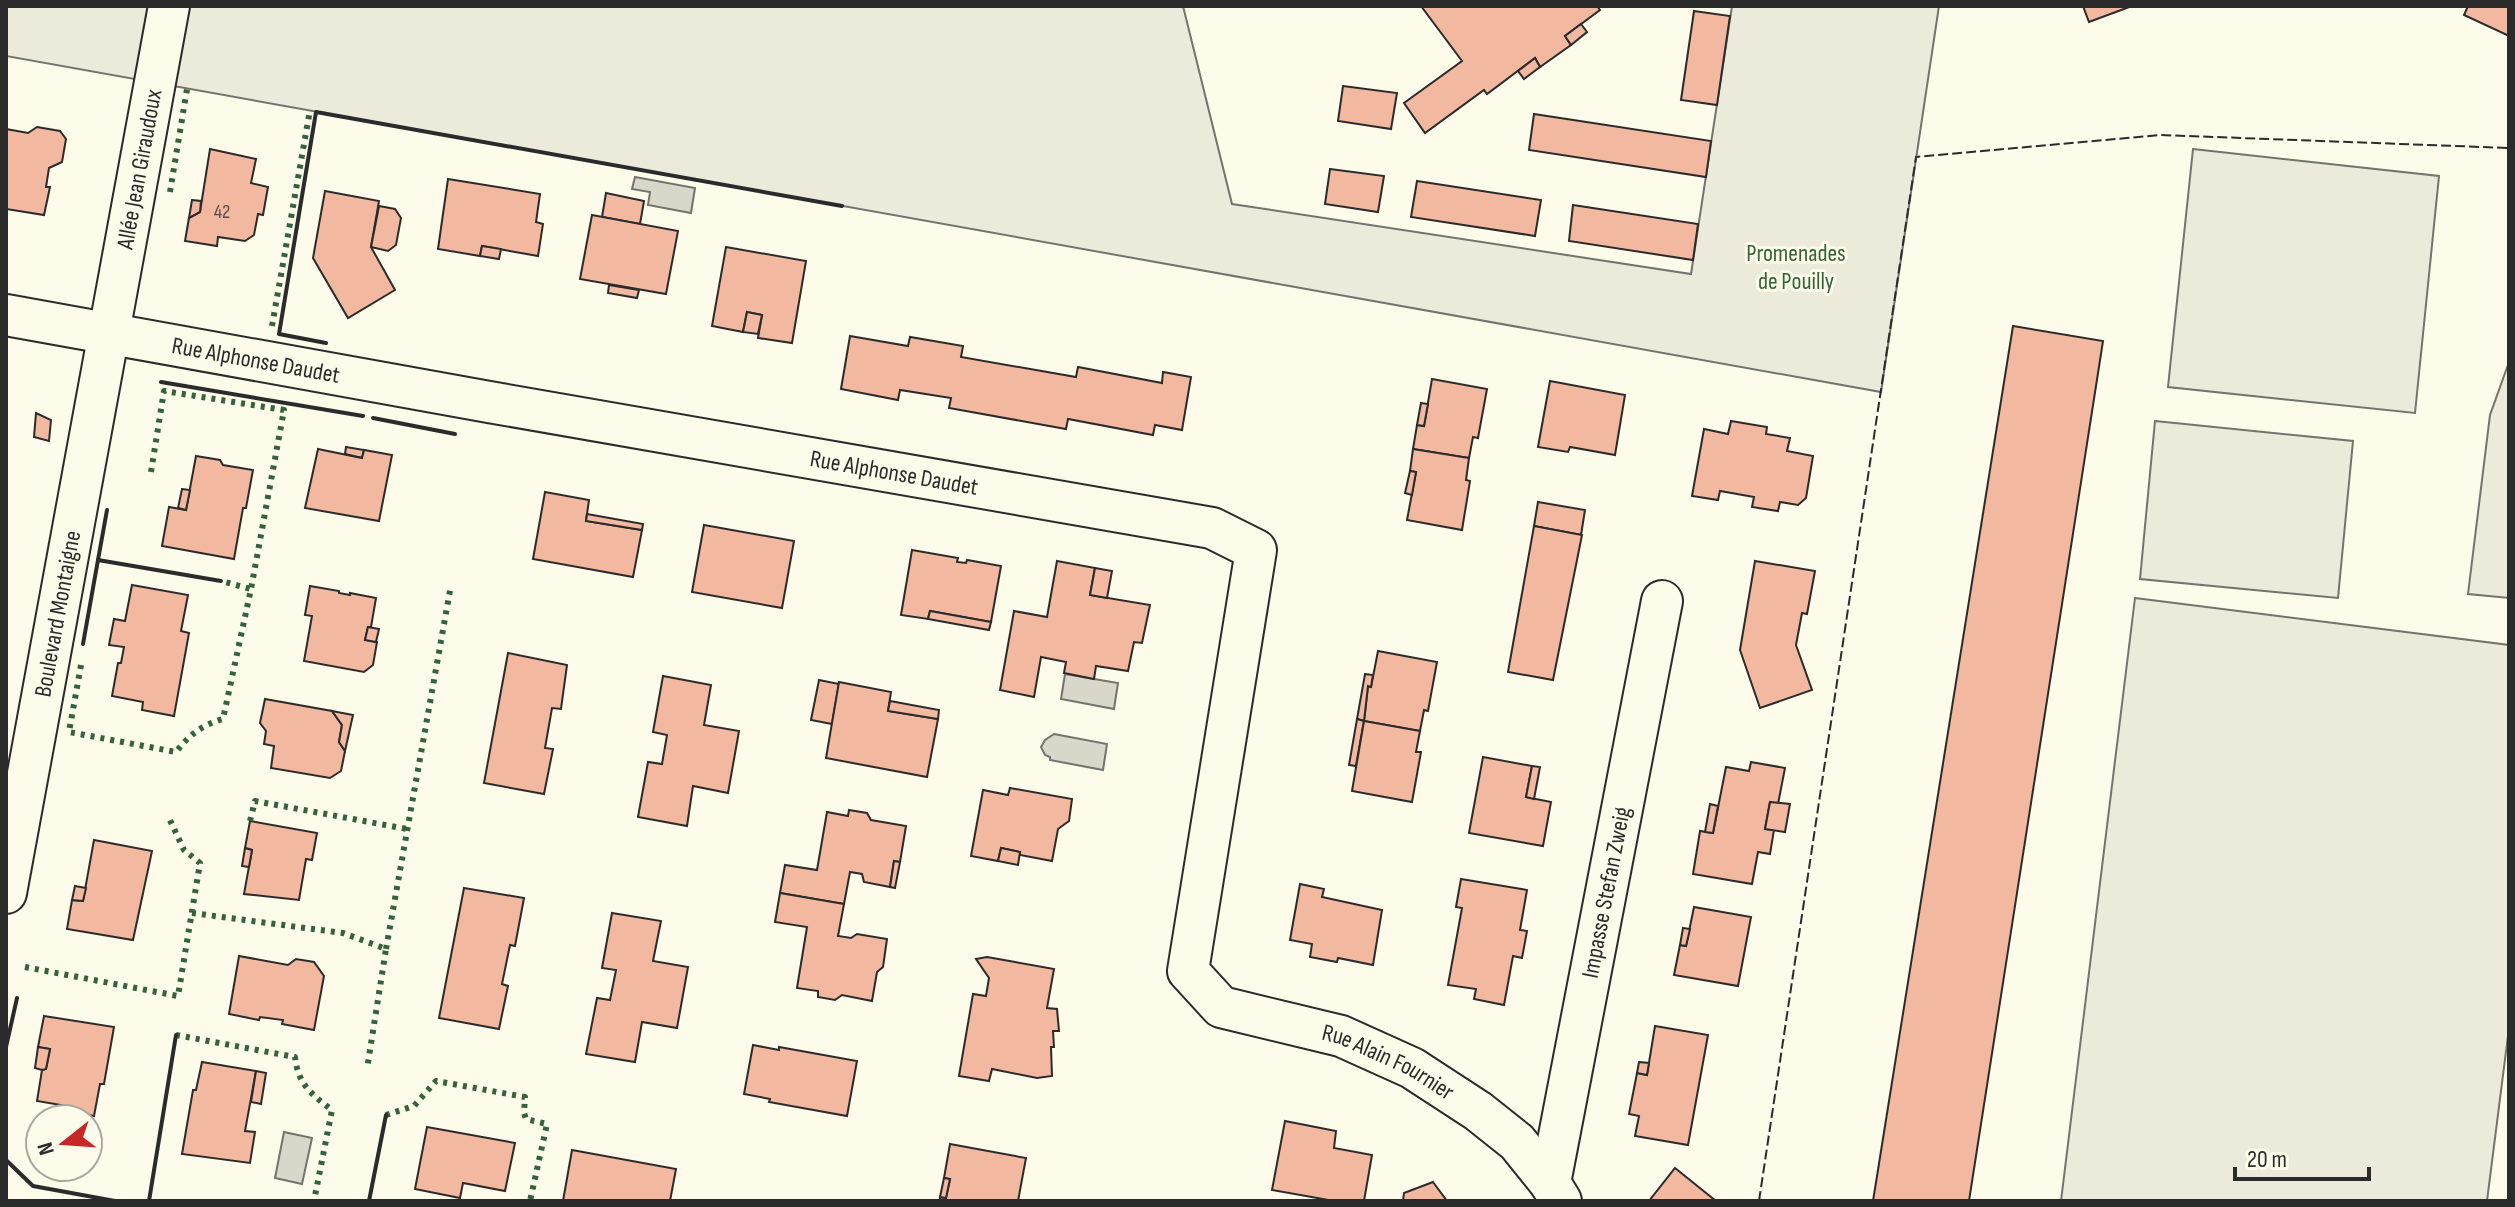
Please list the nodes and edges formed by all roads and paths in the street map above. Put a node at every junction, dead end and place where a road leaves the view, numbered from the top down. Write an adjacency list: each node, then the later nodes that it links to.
1 (169, 6): 3 (street, Allée Jean Giraudoux)
2 (6, 315): 3 (street)
3 (108, 332): 5 (street, Boulevard Montaigne); 6 (street, Rue Alphonse Daudet)
4 (1662, 601): 7 (street, Impasse Stefan Zweig)
5 (6, 893)
6 (1188, 971): 7 (street, Rue Alain Fournier)
7 (1555, 1192)

